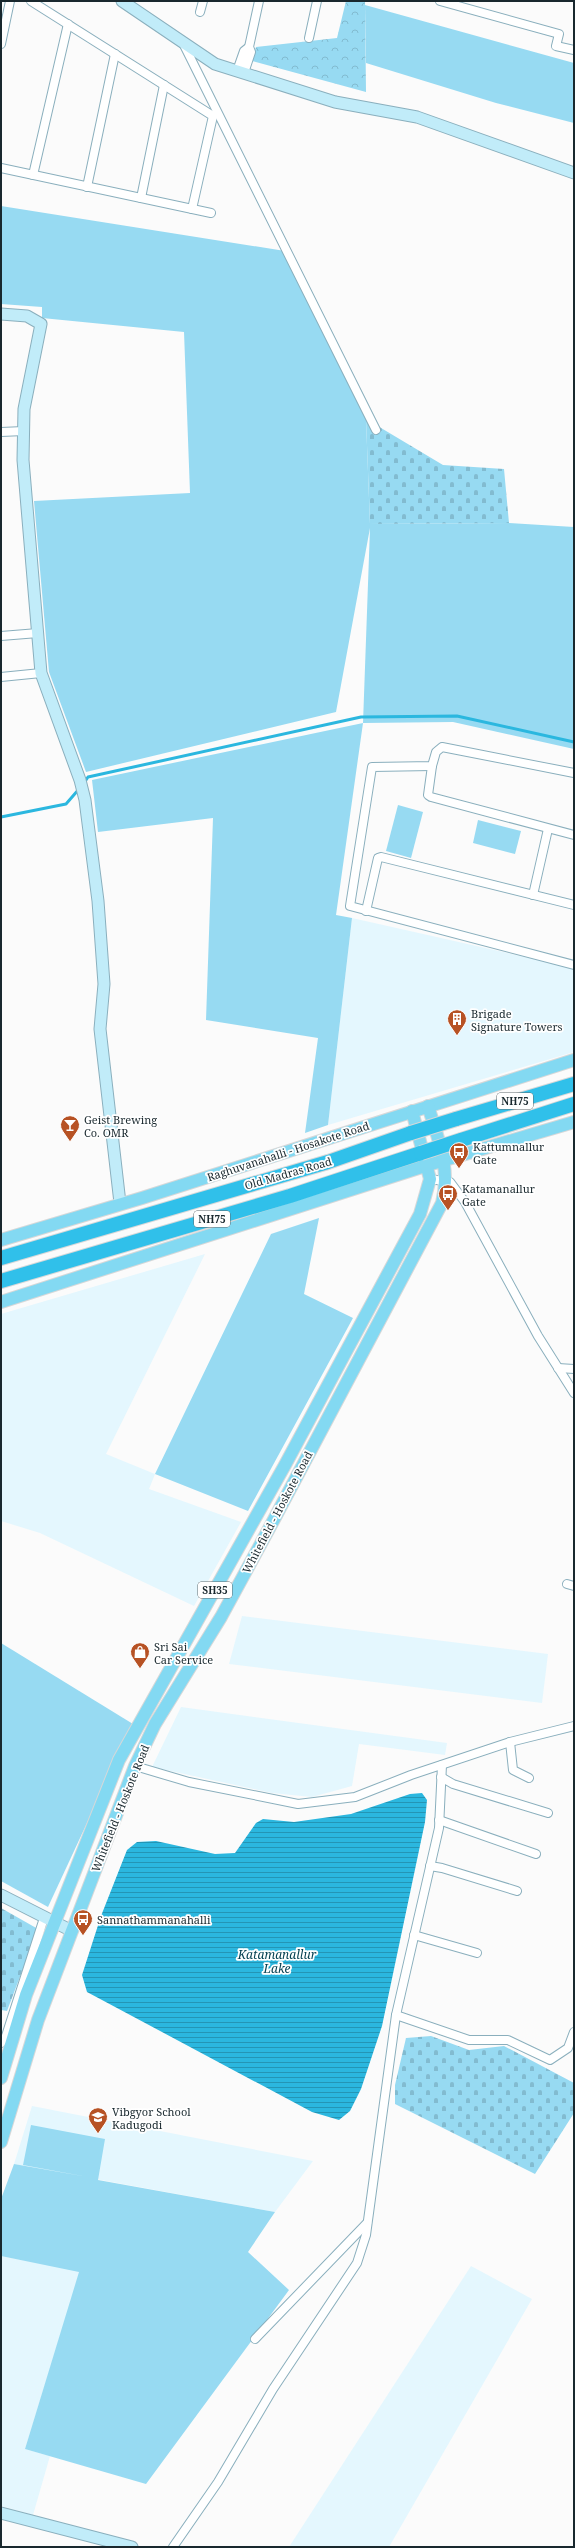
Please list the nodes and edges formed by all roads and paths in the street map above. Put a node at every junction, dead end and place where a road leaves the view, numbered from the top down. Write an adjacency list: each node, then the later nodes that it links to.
1 (10, 1): 8 (street)
2 (31, 1): 10 (street)
3 (122, 1): 12 (main road)
4 (203, 1): 9 (street)
5 (259, 1): 16 (street)
6 (317, 1): 11 (street)
7 (440, 1): 14 (street)
8 (4, 11): 13 (street)
9 (200, 12)
10 (68, 24): 15 (street); 20 (street)
11 (309, 38)
12 (183, 42): 16 (main road); 26 (street)
13 (1, 44)
14 (574, 50)
15 (115, 54): 17 (street); 21 (street)
16 (240, 72): 19 (main road)
17 (164, 85): 22 (street); 23 (street)
18 (1, 168): 20 (street)
19 (574, 173)
20 (33, 175): 21 (street)
21 (87, 187): 22 (street)
22 (141, 198): 23 (street)
23 (192, 209): 24 (street)
24 (210, 213)
25 (1, 314): 27 (main road)
26 (376, 430)
27 (24, 431): 28 (street); 29 (main road)
28 (1, 432)
29 (38, 633): 30 (street); 31 (main road)
30 (1, 636)
31 (41, 673): 32 (street); 51 (main road)
32 (1, 677)
33 (432, 766): 34 (street); 35 (street); 39 (street)
34 (574, 773)
35 (548, 829): 36 (street); 37 (street)
36 (574, 835)
37 (532, 895): 38 (street); 39 (street)
38 (574, 905)
39 (366, 911): 40 (street)
40 (574, 965)
41 (574, 1060): 44 (main road, Raghuvanahalli - Hosakote Road)
42 (574, 1084): 53 (highway, Old Madras Road / NH75, bridge)
43 (574, 1104): 54 (highway, NH75, bridge)
44 (428, 1106): 45 (main road, Raghuvanahalli - Hosakote Road); 47 (main road, Whitefield - Hoskote Road / SH35)
45 (412, 1111): 48 (main road, Whitefield - Hoskote Road / SH35); 51 (main road, Raghuvanahalli - Hosakote Road)
46 (574, 1122): 47 (main road)
47 (445, 1161): 48 (main road); 50 (main road, Whitefield - Hoskote Road / SH35)
48 (428, 1165): 49 (main road, Whitefield - Hoskote Road / SH35); 55 (main road)
49 (430, 1179): 50 (street); 59 (main road, Whitefield - Hoskote Road / SH35)
50 (447, 1180): 56 (street); 60 (main road, Whitefield - Hoskote Road / SH35)
51 (120, 1203): 52 (main road, Raghuvanahalli - Hosakote Road)
52 (1, 1240)
53 (1, 1258)
54 (1, 1281)
55 (1, 1302)
56 (558, 1368): 57 (street); 58 (street)
57 (574, 1369)
58 (574, 1393)
59 (152, 1699): 60 (main road); 73 (main road, Whitefield - Hoskote Road / SH35)
60 (166, 1706): 64 (main road, Whitefield - Hoskote Road / SH35)
61 (574, 1726): 62 (street)
62 (510, 1742): 63 (street); 66 (street)
63 (442, 1765): 64 (street); 65 (street)
64 (135, 1766): 74 (main road, Whitefield - Hoskote Road / SH35)
65 (441, 1777): 67 (street); 68 (street)
66 (529, 1778)
67 (548, 1814)
68 (439, 1820): 69 (street); 70 (street)
69 (536, 1854)
70 (430, 1866): 71 (street); 75 (street)
71 (517, 1892)
72 (1, 1895): 73 (main road)
73 (49, 1921): 74 (main road); 79 (street); 80 (main road, Whitefield - Hoskote Road / SH35)
74 (72, 1932): 81 (main road, Whitefield - Hoskote Road / SH35)
75 (414, 1935): 76 (street); 77 (street)
76 (477, 1953)
77 (396, 2015): 78 (street); 82 (street)
78 (574, 2032)
79 (1, 2043)
80 (1, 2078)
81 (1, 2142)
82 (367, 2223): 83 (street); 87 (street)
83 (255, 2339)
84 (1, 2513): 85 (main road)
85 (101, 2544): 86 (main road)
86 (130, 2547)
87 (173, 2547)

